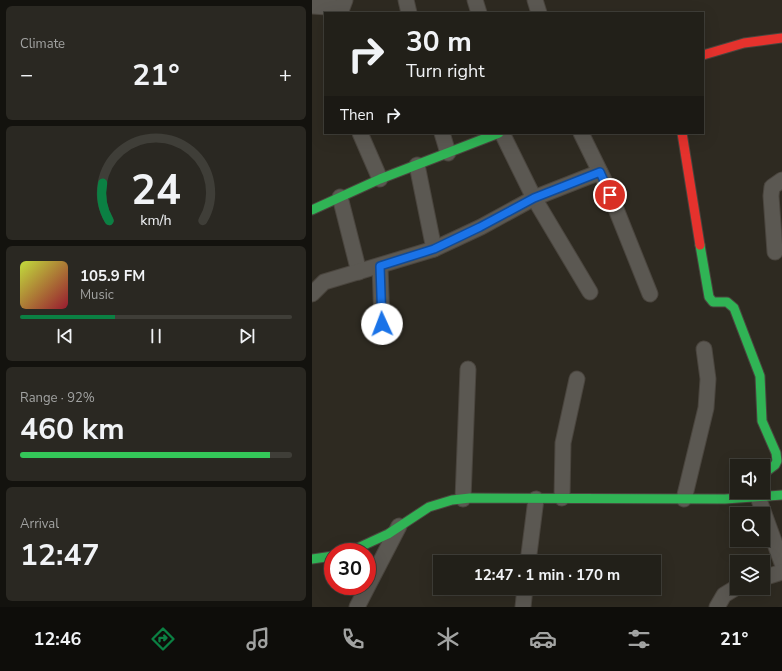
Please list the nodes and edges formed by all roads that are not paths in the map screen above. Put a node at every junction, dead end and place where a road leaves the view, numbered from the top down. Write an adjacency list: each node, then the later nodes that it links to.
1 (345, 0): 5 (street)
2 (406, 0): 6 (street)
3 (475, 0): 7 (street)
4 (535, 0): 8 (street)
5 (312, 6)
6 (409, 12)
7 (479, 12)
8 (539, 12)
9 (782, 38): 10 (street)
10 (704, 55)
11 (360, 134): 20 (street)
12 (442, 134): 17 (street)
13 (496, 134): 17 (street)
14 (502, 134): 23 (street)
15 (581, 134): 19 (street)
16 (682, 134): 36 (street)
17 (448, 153): 18 (street)
18 (418, 165): 20 (street); 25 (street)
19 (600, 172): 23 (street); 31 (street)
20 (380, 179): 22 (street)
21 (782, 180): 26 (street)
22 (340, 197): 24 (street); 28 (street)
23 (534, 198): 25 (street); 29 (street)
24 (312, 210)
25 (434, 249): 27 (street)
26 (775, 252)
27 (380, 266): 28 (street); 32 (street)
28 (359, 272): 30 (street)
29 (590, 292)
30 (312, 294)
31 (650, 294)
32 (382, 324)
33 (704, 349): 43 (street)
34 (468, 369): 41 (street)
35 (576, 379): 40 (street)
36 (770, 469)
37 (730, 495): 43 (street)
38 (782, 495): 39 (street)
39 (770, 496)
40 (562, 498): 42 (street); 43 (street)
41 (463, 499): 42 (street); 45 (street)
42 (536, 499): 47 (street)
43 (684, 499)
44 (759, 499): 50 (street)
45 (399, 526): 46 (street); 55 (street)
46 (371, 543)
47 (529, 555)
48 (324, 557): 49 (street)
49 (312, 559)
50 (782, 563)
51 (782, 572): 52 (street)
52 (770, 576)
53 (730, 592): 57 (street)
54 (524, 595): 56 (street)
55 (357, 607)
56 (523, 607)
57 (717, 607)

